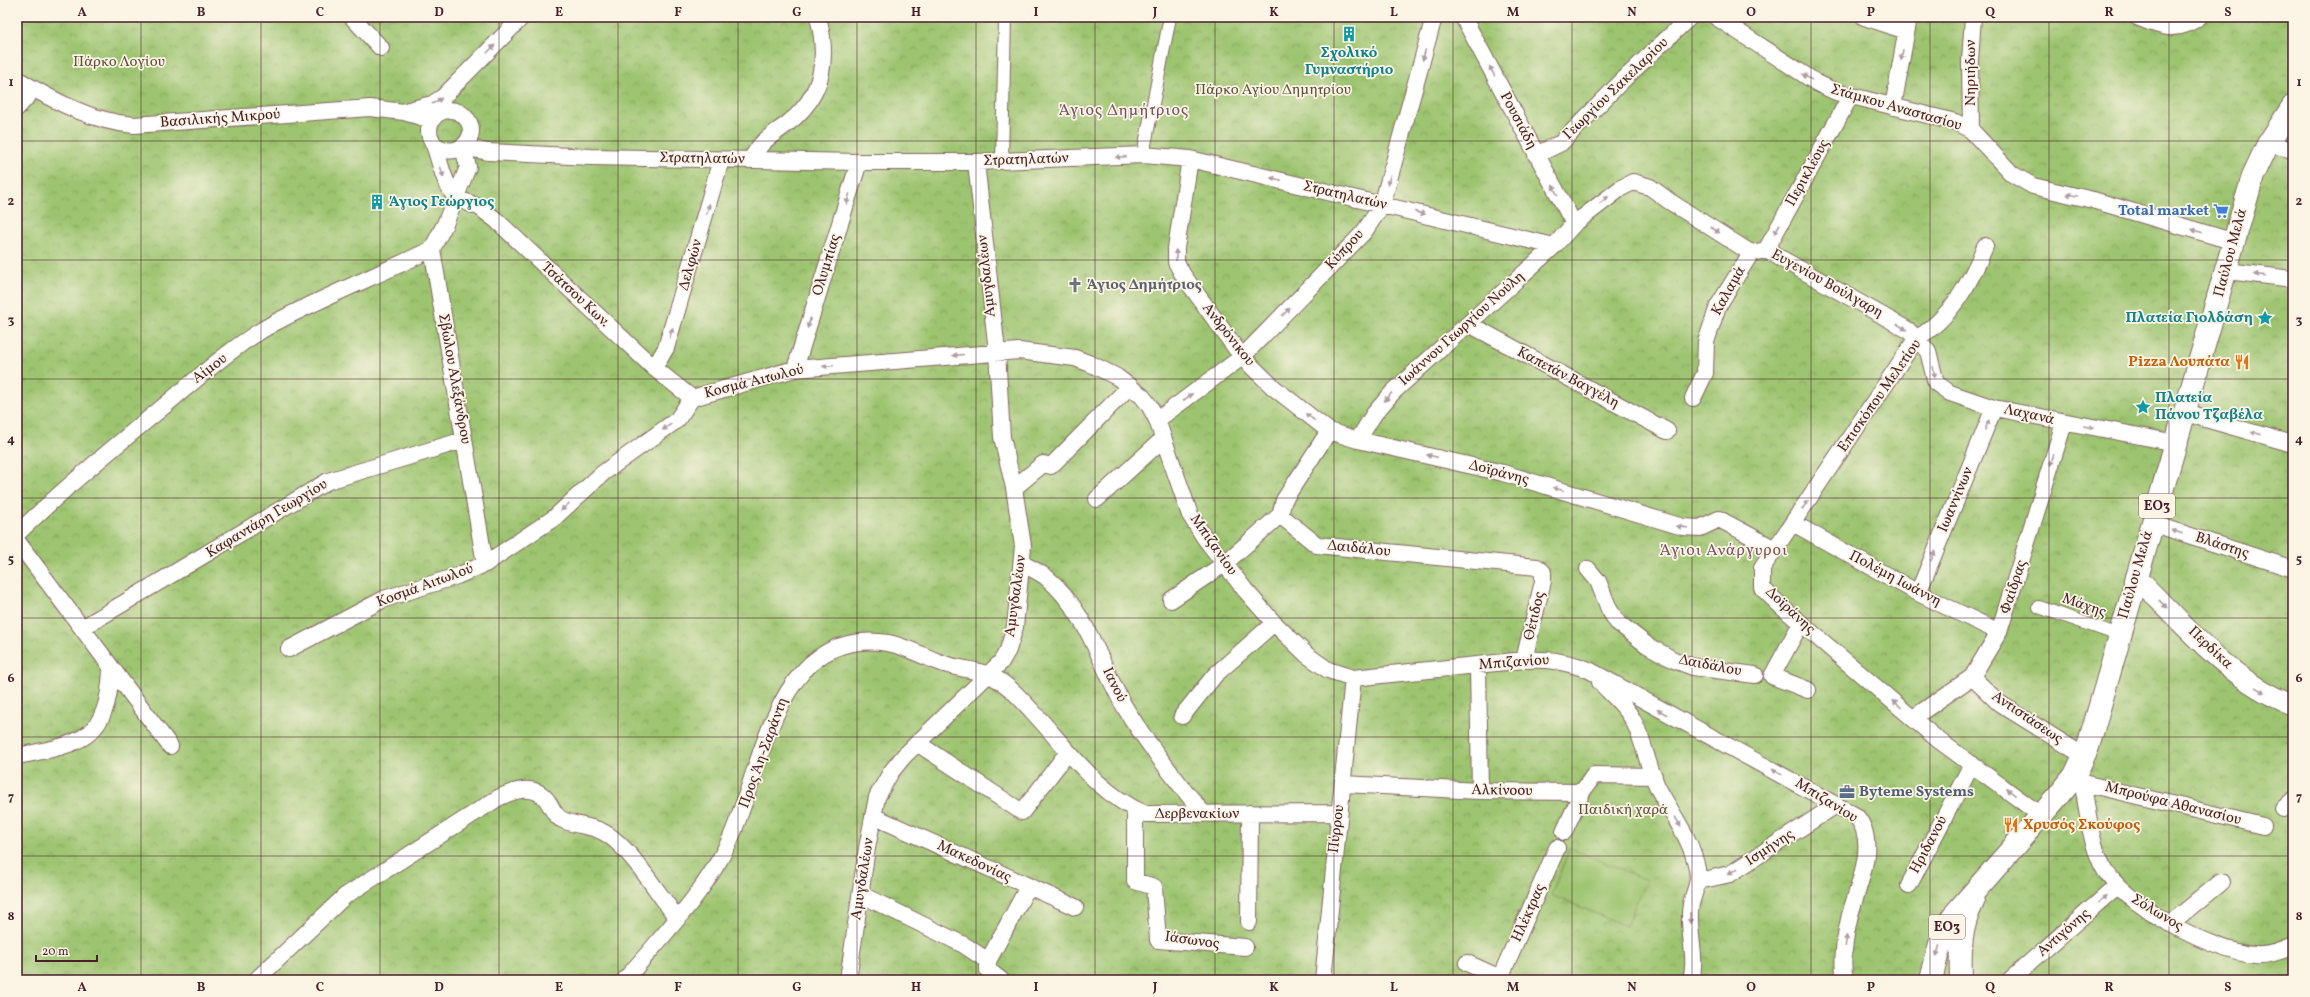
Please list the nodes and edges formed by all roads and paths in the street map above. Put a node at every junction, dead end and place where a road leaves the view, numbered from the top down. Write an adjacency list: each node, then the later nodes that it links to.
1 (352, 17): 15 (street)
2 (522, 17): 16 (street, one-way to 2)
3 (818, 17): 37 (street)
4 (1005, 17): 38 (street)
5 (1170, 17): 33 (street)
6 (1434, 17): 43 (street, Κύπρου, one-way to 43)
7 (1463, 17): 34 (street, Ρουσιάδη, one-way to 7)
8 (1690, 17): 34 (street, Γεωργίου Σακελαρίου)
9 (1716, 17): 19 (street, Στάμκου Αναστασίου, one-way to 9)
10 (1864, 17): 14 (street)
11 (1973, 17): 27 (street, Νηριήδων)
12 (2136, 17): 13 (street)
13 (2200, 17)
14 (1908, 24): 21 (street, one-way to 21)
15 (381, 48)
16 (464, 78): 23 (street, one-way to 16); 24 (street)
17 (17, 79): 18 (street, Βασιλικής Μικρού)
18 (34, 90): 22 (street); 23 (street, Βασιλικής Μικρού)
19 (1850, 97): 21 (street, Στάμκου Αναστασίου); 49 (street, Περικλέους, one-way to 49)
20 (2293, 106): 29 (main road, Παύλου Μελά / ΕΟ3)
21 (1893, 107): 27 (street, Στάμκου Αναστασίου)
22 (17, 108)
23 (404, 112): 25 (street, Βασιλικής Μικρού)
24 (460, 113): 25 (street); 26 (street)
25 (432, 120): 28 (street)
26 (470, 129): 30 (street); 32 (street)
27 (1971, 130): 45 (street, Στάμκου Αναστασίου, one-way to 27)
28 (434, 144): 30 (street); 42 (street, one-way to 42)
29 (2268, 144): 31 (street); 45 (main road, Παύλου Μελά / ΕΟ3)
30 (463, 147): 32 (street, Στρατηλατών); 41 (street)
31 (2293, 150)
32 (488, 152): 36 (street, Στρατηλατών); 41 (street)
33 (1143, 155): 35 (street, Στρατηλατών); 38 (street, Στρατηλατών, one-way to 38)
34 (1536, 155): 44 (street, Ρουσιάδη, one-way to 34)
35 (1190, 159): 43 (street, Στρατηλατών, one-way to 35); 55 (street, Ανδρόνικου, one-way to 35)
36 (721, 160): 37 (street, Στρατηλατών); 56 (street, Δελφών, one-way to 36)
37 (751, 160): 39 (street, Στρατηλατών)
38 (1002, 161): 40 (street, Στρατηλατών)
39 (860, 162): 40 (street, Στρατηλατών); 57 (street, Ολυμπίας, one-way to 57)
40 (976, 162): 54 (street, Αμυγδαλέων)
41 (468, 167): 42 (street)
42 (456, 198): 48 (street); 56 (street, Τσάτσου Κων.)
43 (1382, 204): 46 (street, Στρατηλατών, one-way to 46); 55 (street, Κύπρου, one-way to 43)
44 (1574, 224): 46 (street, Ιωάννου Γεωργίου Νούλη); 49 (street, Ευγενίου Βούλγαρη, one-way to 49)
45 (2235, 242): 50 (main road, Παύλου Μελά / ΕΟ3)
46 (1554, 246): 52 (street, Ιωάννου Γεωργίου Νούλη)
47 (1985, 246): 53 (street, Επισκόπου Μελετίου)
48 (432, 249): 68 (street, Σβώλου Αλεξάνδρου); 77 (street, Αίμου)
49 (1758, 251): 53 (street, Ευγενίου Βούλγαρη, one-way to 53); 60 (street, Καλαμά)
50 (2227, 271): 51 (street, one-way to 50); 62 (main road, Παύλου Μελά / ΕΟ3)
51 (2293, 279)
52 (1469, 324): 66 (street, Καπετάν Βαγγέλη); 69 (street, Ιωάννου Γεωργίου Νούλη, one-way to 69)
53 (1916, 339): 61 (street, Λαχανά, one-way to 61); 75 (street, Επισκόπου Μελετίου, one-way to 53)
54 (997, 352): 57 (street, Κοσμά Αιτωλού, one-way to 57); 58 (street, Κοσμά Αιτωλού); 72 (street, Αμυγδαλέων)
55 (1242, 357): 63 (street, Κύπρου, one-way to 55); 65 (street, Ανδρόνικου, one-way to 55)
56 (654, 368): 59 (street, Τσάτσου Κων.)
57 (795, 369): 59 (street, Κοσμά Αιτωλού)
58 (1130, 386): 63 (street, Κοσμά Αιτωλού); 72 (street)
59 (692, 398): 81 (street, Κοσμά Αιτωλού, one-way to 81)
60 (1693, 398)
61 (1994, 408): 64 (street, Λαχανά); 87 (street, Ιωαννίνων, one-way to 61)
62 (2185, 413): 70 (main road, Παύλου Μελά / ΕΟ3); 71 (street, one-way to 62)
63 (1157, 420): 67 (street, Κοσμά Αιτωλού)
64 (2064, 423): 70 (street, Λαχανά, one-way to 70); 93 (street, Φαίδρας, one-way to 93)
65 (1329, 431): 69 (street, Ανδρόνικου); 74 (street)
66 (1667, 432)
67 (1163, 439): 73 (street); 82 (street, Μπιζανίου)
68 (464, 440): 81 (street, Σβώλου Αλεξάνδρου); 92 (street, Καφαντάρη Γεωργίου)
69 (1358, 440): 79 (street, Δοϊράνης, one-way to 69)
70 (2176, 443): 76 (main road, Παύλου Μελά / ΕΟ3)
71 (2293, 444)
72 (1014, 488): 80 (street, Αμυγδαλέων)
73 (1097, 499)
74 (1280, 515): 82 (street); 85 (street, Δαιδάλου)
75 (1793, 523): 79 (street, Επισκόπου Μελετίου); 87 (street, Πολέμη Ιωάννη)
76 (2151, 523): 84 (street, Βλάστης, one-way to 76); 86 (main road, Παύλου Μελά / ΕΟ3)
77 (17, 534)
78 (17, 541): 92 (street)
79 (1775, 548): 91 (street, Δοϊράνης)
80 (1022, 563): 100 (street, Αμυγδαλέων); 120 (street, Ιανού)
81 (485, 564): 95 (street, Κοσμά Αιτωλού)
82 (1224, 564): 88 (street); 90 (street, Μπιζανίου)
83 (1588, 569): 101 (street, Δαιδάλου)
84 (2293, 569)
85 (1543, 572): 96 (street, Θέτιδος)
86 (2136, 577): 94 (main road, Παύλου Μελά / ΕΟ3); 105 (street, Περδίκα, one-way to 105)
87 (1918, 593): 93 (street, Πολέμη Ιωάννη)
88 (1171, 600)
89 (2039, 607): 94 (street, Μάχης)
90 (1274, 623): 103 (street, Μπιζανίου); 106 (street)
91 (1801, 623): 104 (street); 107 (street, Δοϊράνης, one-way to 91)
92 (82, 628): 98 (street)
93 (1999, 632): 102 (street, Φαίδρας)
94 (2119, 635): 113 (main road, Παύλου Μελά / ΕΟ3)
95 (289, 649)
96 (1524, 660): 97 (street, Μπιζανίου); 99 (street, Μπιζανίου)
97 (1478, 666): 103 (street, Μπιζανίου); 116 (street)
98 (111, 669): 109 (street); 111 (street)
99 (1589, 670): 114 (street); 118 (street, Μπιζανίου, one-way to 99)
100 (990, 675): 108 (street, Αμυγδαλέων); 110 (street, Δερβενακίων); 136 (street, Προς Άη-Σαράντη)
101 (1755, 675)
102 (1972, 677): 107 (street, Φαίδρας); 113 (street, Αντιστάσεως)
103 (1353, 678): 115 (street, Πύρρου)
104 (1808, 690)
105 (2293, 705)
106 (1182, 716)
107 (1913, 718): 112 (street, Δοϊράνης)
108 (917, 743): 110 (street); 123 (street, Αμυγδαλέων)
109 (170, 746)
110 (1068, 752): 119 (street, Δερβενακίων)
111 (17, 756)
112 (1972, 764): 124 (street, Δοϊράνης, one-way to 112); 130 (street, Ηριδανού)
113 (2081, 771): 124 (main road, Παύλου Μελά / ΕΟ3); 125 (street, Μπρούφα Αθανασίου); 132 (street, Σόλωνος)
114 (1654, 776): 117 (street); 128 (street, one-way to 128)
115 (1343, 784): 116 (street, Αλκίνοου); 122 (street, Πύρρου)
116 (1480, 791): 117 (street, Αλκίνοου)
117 (1582, 792): 126 (street)
118 (1836, 805): 128 (street, Ισμήνης, one-way to 128); 150 (street, Μπιζανίου, one-way to 118)
119 (1134, 809): 120 (street, Δερβενακίων); 140 (street, Ιάσωνος)
120 (1203, 813): 121 (street, Δερβενακίων)
121 (1250, 814): 122 (street, Δερβενακίων); 137 (street)
122 (1339, 814): 148 (street, Πύρρου)
123 (873, 816): 133 (street, Μακεδονίας); 134 (street, Αμυγδαλέων)
124 (2042, 816): 131 (main road, Παύλου Μελά / ΕΟ3)
125 (2263, 826)
126 (1564, 832)
127 (1557, 848): 143 (street, Ηλέκτρας)
128 (1699, 881): 149 (street, one-way to 149)
129 (2221, 882): 138 (street)
130 (1909, 885)
131 (1982, 885): 151 (main road, Παύλου Μελά / ΕΟ3, one-way to 151); 152 (main road, Παύλου Μελά / ΕΟ3)
132 (2117, 886): 138 (street, Σόλωνος); 153 (street, Αντιγόνης, one-way to 132)
133 (1028, 887): 135 (street, Μακεδονίας); 141 (street)
134 (862, 895): 141 (street); 146 (street, Αμυγδαλέων)
135 (1075, 907)
136 (677, 918): 144 (street); 145 (street, Προς Άη-Σαράντη)
137 (1249, 922)
138 (2171, 923): 139 (street, Σόλωνος)
139 (2293, 946)
140 (1246, 947)
141 (988, 961): 147 (street)
142 (1467, 963): 143 (street)
143 (1502, 979)
144 (256, 980)
145 (625, 980)
146 (848, 980)
147 (1001, 980)
148 (1323, 980)
149 (1691, 980)
150 (1845, 980)
151 (1931, 980)
152 (1961, 980)
153 (2010, 980)

